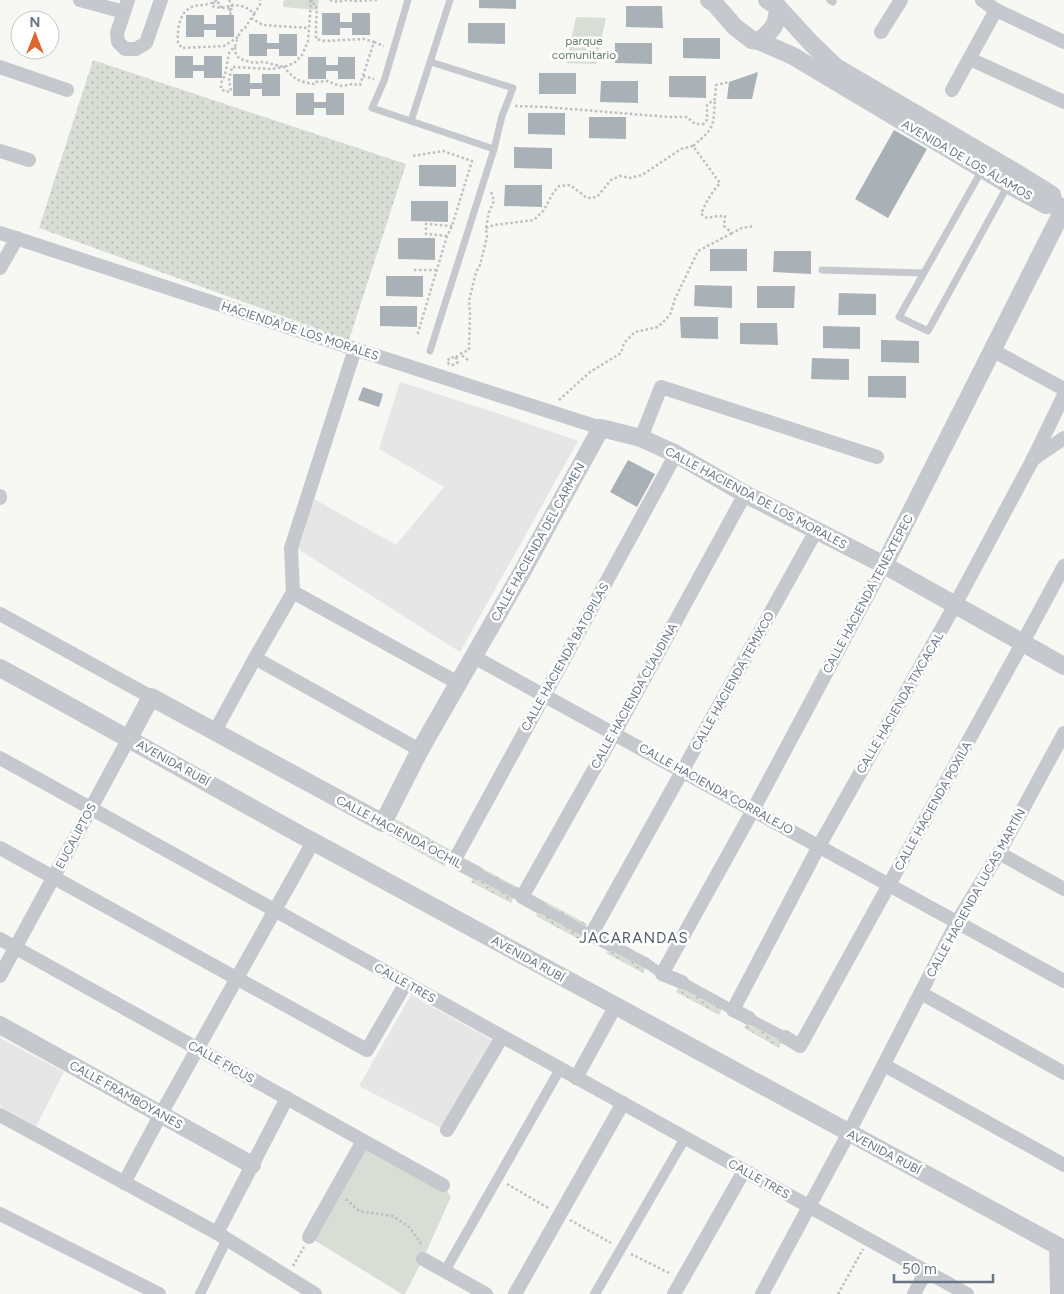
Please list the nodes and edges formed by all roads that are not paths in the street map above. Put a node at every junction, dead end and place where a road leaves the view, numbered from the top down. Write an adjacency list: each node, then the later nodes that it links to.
1 (80, 0): 9 (street)
2 (161, 0): 9 (street)
3 (408, 0): 20 (lane)
4 (450, 0): 15 (lane)
5 (709, 0): 12 (street, AVENIDA DE LOS ÁLAMOS)
6 (901, 0): 11 (street)
7 (982, 0): 10 (street)
8 (772, 4): 12 (street); 25 (street, AVENIDA DE LOS ÁLAMOS)
9 (126, 6)
10 (996, 10): 13 (street); 14 (street)
11 (880, 32)
12 (760, 41): 24 (street, AVENIDA DE LOS ÁLAMOS)
13 (1064, 42)
14 (970, 59): 18 (street); 19 (street)
15 (431, 62): 20 (lane); 21 (lane)
16 (0, 67): 17 (street)
17 (67, 90)
18 (952, 90)
19 (1064, 102)
20 (411, 121): 21 (lane)
21 (494, 149): 34 (lane)
22 (0, 151): 23 (street)
23 (29, 160)
24 (982, 170): 25 (street, AVENIDA DE LOS ÁLAMOS); 31 (lane)
25 (1012, 178): 26 (street, AVENIDA DE LOS ÁLAMOS); 31 (lane)
26 (1060, 207): 33 (street, CALLE HACIENDA TENEXTEPEC)
27 (0, 233): 28 (street, HACIENDA DE LOS MORALES)
28 (16, 238): 29 (street); 32 (street, HACIENDA DE LOS MORALES)
29 (0, 268)
30 (822, 270): 31 (lane)
31 (923, 273)
32 (355, 349): 37 (street, HACIENDA DE LOS MORALES); 47 (street)
33 (992, 350): 35 (street); 45 (street, CALLE HACIENDA TENEXTEPEC)
34 (430, 351)
35 (1064, 389)
36 (1064, 395): 42 (street, CALLE HACIENDA TIXCACAL)
37 (601, 428): 38 (street, CALLE HACIENDA DE LOS MORALES); 51 (street, CALLE HACIENDA DEL CARMEN)
38 (641, 438): 40 (street, CALLE HACIENDA DE LOS MORALES); 41 (street)
39 (1064, 438): 42 (street)
40 (676, 454): 43 (street, CALLE HACIENDA DE LOS MORALES); 56 (street, CALLE HACIENDA BATOPILAS)
41 (877, 457)
42 (1032, 461): 48 (street, CALLE HACIENDA TIXCACAL)
43 (745, 494): 44 (street, CALLE HACIENDA DE LOS MORALES); 60 (street, CALLE HACIENDA CLAUDINA)
44 (816, 531): 45 (street, CALLE HACIENDA DE LOS MORALES); 64 (street, CALLE HACIENDA TEMIXCO)
45 (884, 565): 48 (street, CALLE HACIENDA DE LOS MORALES); 66 (street, CALLE HACIENDA TENEXTEPEC)
46 (1064, 566): 50 (street, CALLE HACIENDA POXILA)
47 (293, 592): 52 (street); 55 (street)
48 (955, 605): 50 (street, CALLE HACIENDA DE LOS MORALES); 69 (street, CALLE HACIENDA TIXCACAL)
49 (0, 614): 57 (street, CALLE HACIENDA OCHIL)
50 (1024, 642): 53 (street, CALLE HACIENDA DE LOS MORALES); 75 (street, CALLE HACIENDA POXILA)
51 (474, 657): 55 (street, CALLE HACIENDA DEL CARMEN); 56 (street, CALLE HACIENDA CORRALEJO)
52 (254, 658): 58 (street); 62 (street)
53 (1064, 666)
54 (0, 668): 61 (street, AVENIDA RUBÍ)
55 (458, 683): 62 (street, CALLE HACIENDA DEL CARMEN)
56 (544, 695): 60 (street, CALLE HACIENDA CORRALEJO); 72 (street, CALLE HACIENDA BATOPILAS)
57 (151, 697): 58 (street, CALLE HACIENDA OCHIL); 61 (street, EUCALIPTOS)
58 (216, 731): 67 (street, CALLE HACIENDA OCHIL)
59 (1064, 733): 71 (street, CALLE HACIENDA LUCAS MARTÍN)
60 (614, 734): 64 (street, CALLE HACIENDA CORRALEJO); 77 (street, CALLE HACIENDA CLAUDINA)
61 (129, 738): 65 (street, EUCALIPTOS); 68 (street, AVENIDA RUBÍ)
62 (420, 750): 67 (street, CALLE HACIENDA DEL CARMEN)
63 (0, 758): 65 (street, CALLE TRES)
64 (683, 771): 66 (street, CALLE HACIENDA CORRALEJO); 81 (street, CALLE HACIENDA TEMIXCO)
65 (91, 808): 74 (street, EUCALIPTOS); 79 (street, CALLE TRES)
66 (753, 810): 69 (street, CALLE HACIENDA CORRALEJO); 85 (street, CALLE HACIENDA TENEXTEPEC)
67 (383, 823): 72 (street, CALLE HACIENDA OCHIL)
68 (313, 842): 79 (street); 92 (street, AVENIDA RUBÍ)
69 (819, 846): 75 (street, CALLE HACIENDA CORRALEJO); 93 (street, CALLE HACIENDA TIXCACAL)
70 (0, 848): 74 (street)
71 (999, 853): 76 (street); 80 (street, CALLE HACIENDA LUCAS MARTÍN)
72 (454, 861): 73 (street, CALLE HACIENDA OCHIL)
73 (477, 873): 77 (street, CALLE HACIENDA OCHIL)
74 (54, 877): 84 (street, EUCALIPTOS); 87 (street)
75 (889, 885): 80 (street, CALLE HACIENDA CORRALEJO); 98 (street, CALLE HACIENDA POXILA)
76 (1064, 889)
77 (522, 897): 78 (street, CALLE HACIENDA OCHIL)
78 (540, 907): 81 (street, CALLE HACIENDA OCHIL)
79 (275, 910): 87 (street); 90 (street, CALLE TRES)
80 (957, 922): 88 (street, CALLE HACIENDA CORRALEJO); 91 (street, CALLE HACIENDA LUCAS MARTÍN)
81 (591, 935): 83 (street, CALLE HACIENDA OCHIL)
82 (0, 939): 84 (street, CALLE FICUS)
83 (610, 944): 85 (street, CALLE HACIENDA OCHIL)
84 (15, 948): 86 (street, EUCALIPTOS); 99 (street, CALLE FICUS)
85 (662, 974): 89 (street, CALLE HACIENDA OCHIL)
86 (0, 976)
87 (237, 979): 90 (street); 99 (street)
88 (1064, 981)
89 (682, 982): 93 (street, CALLE HACIENDA OCHIL)
90 (406, 983): 96 (street, CALLE TRES)
91 (921, 993): 100 (street, CALLE HACIENDA LUCAS MARTÍN); 102 (street)
92 (615, 1007): 103 (street); 109 (street, AVENIDA RUBÍ)
93 (733, 1010): 94 (street, CALLE HACIENDA OCHIL)
94 (750, 1018): 97 (street, CALLE HACIENDA OCHIL)
95 (0, 1025): 106 (street, CALLE FRAMBOYANES)
96 (502, 1037): 101 (street, CALLE TRES); 108 (street)
97 (785, 1037): 98 (street, CALLE HACIENDA OCHIL)
98 (800, 1046)
99 (198, 1049): 104 (street, CALLE FICUS); 106 (street)
100 (884, 1065): 109 (street, CALLE HACIENDA LUCAS MARTÍN); 112 (street)
101 (560, 1069): 103 (street, CALLE TRES); 123 (street)
102 (1064, 1073)
103 (576, 1078): 105 (street, CALLE TRES)
104 (287, 1098): 111 (street, CALLE FICUS); 113 (street)
105 (623, 1104): 110 (street, CALLE TRES); 129 (street)
106 (162, 1114): 113 (street, CALLE FRAMBOYANES); 115 (street)
107 (0, 1115): 115 (street)
108 (448, 1130)
109 (849, 1134): 117 (street, CALLE HACIENDA LUCAS MARTÍN); 121 (street, AVENIDA RUBÍ)
110 (685, 1138): 114 (street, CALLE TRES); 130 (street)
111 (363, 1141): 116 (street, CALLE FICUS); 120 (street)
112 (1064, 1164)
113 (252, 1165): 119 (street)
114 (744, 1170): 117 (street, CALLE TRES); 131 (street)
115 (124, 1183): 119 (street)
116 (442, 1185)
117 (810, 1207): 124 (street, CALLE TRES); 132 (street, CALLE HACIENDA LUCAS MARTÍN)
118 (0, 1214): 125 (street)
119 (222, 1236): 126 (street); 127 (street)
120 (309, 1237)
121 (1061, 1248): 135 (street)
122 (423, 1259): 123 (street)
123 (445, 1271): 128 (street)
124 (926, 1272): 133 (street); 134 (street, CALLE TRES)
125 (159, 1294)
126 (200, 1294)
127 (315, 1294)
128 (486, 1294)
129 (515, 1294)
130 (595, 1294)
131 (674, 1294)
132 (762, 1294)
133 (914, 1294)
134 (967, 1294)
135 (1059, 1294)

